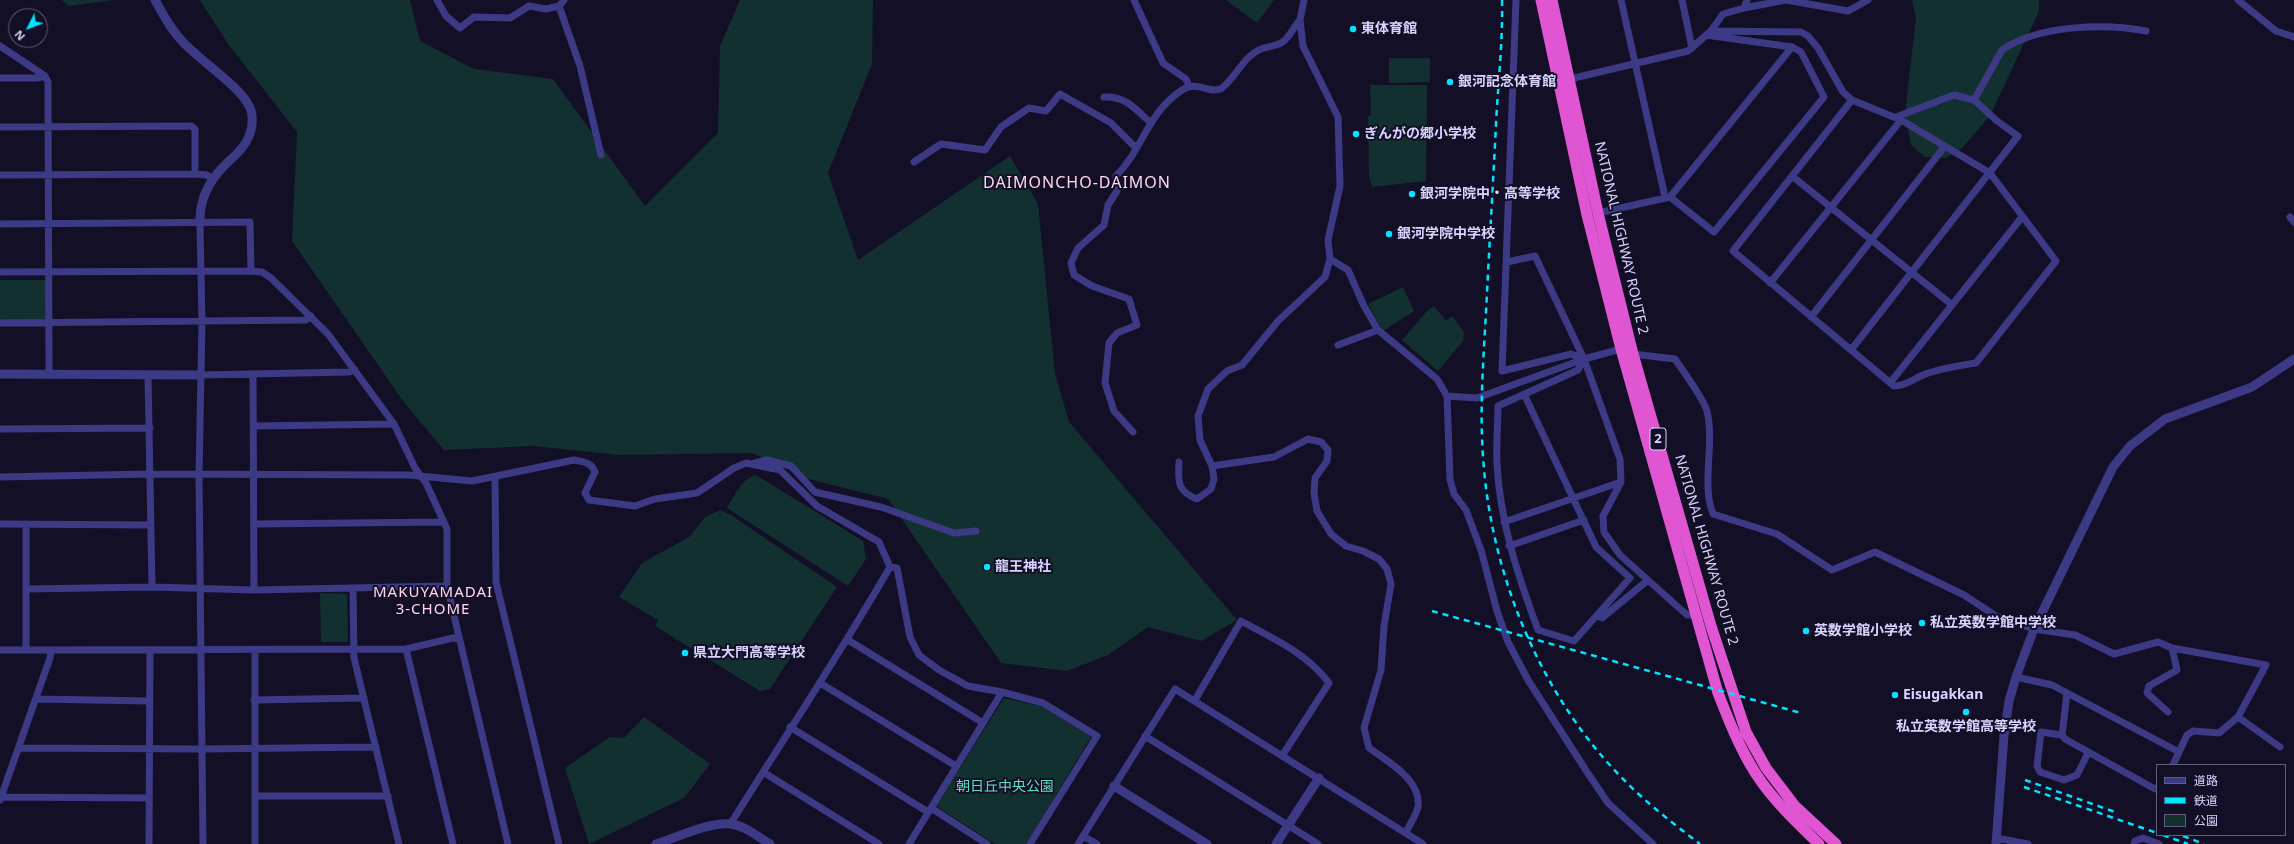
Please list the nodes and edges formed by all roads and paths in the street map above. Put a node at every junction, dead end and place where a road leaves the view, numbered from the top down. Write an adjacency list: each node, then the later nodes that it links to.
1 (155, 0): 43 (street)
2 (437, 0): 13 (street)
3 (1134, 0): 26 (street)
4 (1304, 0): 15 (street)
5 (1516, 0): 53 (street)
6 (1541, 0): 68 (highway, NATIONAL HIGHWAY ROUTE 2 / 2)
7 (1552, 0): 25 (highway, NATIONAL HIGHWAY ROUTE 2 / 2)
8 (1621, 0): 22 (street)
9 (1682, 0): 21 (street)
10 (1747, 0): 14 (street)
11 (1868, 0): 14 (street)
12 (2238, 0): 18 (street)
13 (562, 3): 36 (street)
14 (1744, 8): 17 (street)
15 (1300, 20): 26 (street); 52 (street)
16 (2146, 32): 29 (street)
17 (1708, 33): 20 (street); 21 (street); 28 (street)
18 (2294, 37)
19 (0, 46): 23 (street)
20 (1792, 47): 44 (street); 44 (street)
21 (1692, 48): 22 (street)
22 (1636, 64): 25 (street); 44 (street)
23 (45, 76): 24 (street); 32 (street)
24 (0, 78)
25 (1570, 79): 46 (highway, NATIONAL HIGHWAY ROUTE 2 / 2)
26 (1189, 86): 31 (street)
27 (1104, 97): 31 (street)
28 (1852, 100): 30 (street); 42 (street)
29 (1974, 100): 30 (street); 38 (street)
30 (1898, 118): 34 (street); 45 (street)
31 (1150, 122): 35 (street)
32 (48, 126): 33 (street); 39 (street); 40 (street)
33 (0, 127)
34 (1945, 146): 38 (street); 51 (street)
35 (1136, 148): 37 (street); 86 (street)
36 (601, 155)
37 (914, 162)
38 (1990, 173): 47 (street); 58 (street)
39 (48, 174): 40 (street); 41 (street); 48 (street)
40 (195, 174): 43 (street)
41 (0, 175)
42 (1792, 176): 45 (street); 59 (street)
43 (212, 178): 50 (street)
44 (1667, 197): 46 (street)
45 (1831, 207): 51 (street); 59 (street)
46 (1598, 213): 70 (highway, NATIONAL HIGHWAY ROUTE 2 / 2)
47 (2022, 217): 60 (street); 79 (street)
48 (48, 223): 49 (street); 50 (street); 57 (street)
49 (0, 224)
50 (200, 224): 54 (street); 55 (street)
51 (1872, 240): 58 (street); 62 (street)
52 (1330, 259): 66 (street); 89 (street)
53 (1507, 262): 71 (street); 71 (street)
54 (201, 270): 55 (street); 57 (street); 63 (street)
55 (251, 271): 61 (street)
56 (0, 272): 57 (street)
57 (48, 272): 65 (street)
58 (1912, 273): 60 (street); 69 (street)
59 (1770, 283): 62 (street)
60 (1951, 304): 79 (street)
61 (311, 316): 63 (street); 73 (street)
62 (1811, 317): 69 (street)
63 (202, 322): 65 (street); 78 (street)
64 (0, 323): 65 (street)
65 (48, 324): 75 (street)
66 (1378, 330): 67 (street); 81 (street)
67 (1338, 345)
68 (1621, 349): 71 (street); 116 (highway, NATIONAL HIGHWAY ROUTE 2 / 2)
69 (1852, 350): 79 (street)
70 (1633, 354): 117 (street); 190 (highway, NATIONAL HIGHWAY ROUTE 2 / 2)
71 (1584, 359): 80 (street); 81 (street); 96 (street)
72 (2294, 359): 117 (street)
73 (355, 370): 76 (street); 82 (street)
74 (0, 374): 75 (street)
75 (49, 374): 77 (street)
76 (253, 374): 78 (street); 83 (street)
77 (148, 375): 78 (street); 84 (street)
78 (200, 375): 91 (street)
79 (1890, 383)
80 (1524, 394): 97 (street); 100 (street)
81 (1447, 396): 188 (street)
82 (394, 424): 83 (street); 92 (street)
83 (254, 426): 93 (street)
84 (150, 428): 85 (street); 90 (street)
85 (0, 429)
86 (1133, 432)
87 (1179, 462): 89 (street)
88 (752, 464): 94 (street); 105 (street); 107 (street)
89 (1212, 466): 166 (street)
90 (150, 474): 91 (street); 95 (street); 104 (street)
91 (199, 475): 93 (street); 111 (street)
92 (420, 475): 93 (street); 94 (street); 99 (street)
93 (254, 476): 103 (street)
94 (495, 476): 175 (street)
95 (0, 477)
96 (1621, 482): 97 (street); 108 (street)
97 (1573, 497): 98 (street); 100 (street)
98 (1584, 520): 106 (street); 115 (street)
99 (443, 522): 103 (street); 109 (street)
100 (1504, 522): 106 (street)
101 (0, 524): 102 (street)
102 (26, 524): 104 (street); 113 (street)
103 (255, 524): 114 (street)
104 (151, 525): 110 (street)
105 (976, 531)
106 (1509, 546): 115 (street)
107 (890, 567): 119 (street); 131 (street)
108 (1648, 580): 115 (street); 116 (street)
109 (447, 586): 112 (street); 118 (street)
110 (152, 587): 111 (street); 113 (street)
111 (200, 587): 114 (street); 126 (street)
112 (353, 588): 114 (street); 128 (street)
113 (26, 589): 121 (street)
114 (254, 590)
115 (1597, 615)
116 (1697, 615): 189 (highway, NATIONAL HIGHWAY ROUTE 2 / 2)
117 (2034, 629): 120 (street); 129 (street)
118 (459, 639): 122 (street); 174 (street)
119 (848, 640): 130 (street); 140 (street)
120 (2172, 648): 138 (street); 139 (street)
121 (26, 649): 123 (street); 124 (street)
122 (406, 649): 128 (street); 173 (street)
123 (0, 650)
124 (51, 650): 125 (street); 134 (street)
125 (150, 650): 126 (street); 137 (street)
126 (201, 650): 127 (street); 148 (street)
127 (255, 650): 128 (street); 135 (street)
128 (353, 650): 133 (street)
129 (2016, 677): 132 (street); 168 (street)
130 (820, 683): 141 (street); 154 (street)
131 (1002, 692): 140 (street); 181 (street)
132 (2067, 693): 142 (street); 150 (street)
133 (364, 698): 135 (street); 144 (street)
134 (36, 699): 137 (street); 146 (street)
135 (254, 700): 149 (street)
136 (1195, 700): 143 (street); 152 (street); 152 (street)
137 (149, 701): 147 (street)
138 (2168, 712)
139 (2238, 717): 145 (street); 150 (street)
140 (982, 723): 154 (street)
141 (790, 727): 155 (street); 163 (street)
142 (2062, 735): 151 (street); 151 (street)
143 (1145, 736): 157 (street); 165 (street)
144 (376, 747): 149 (street); 160 (street)
145 (2280, 747)
146 (19, 748): 147 (street); 161 (street)
147 (149, 749): 148 (street); 162 (street)
148 (202, 749): 149 (street); 170 (street)
149 (255, 749): 159 (street)
150 (2179, 752): 153 (street)
151 (2088, 753): 158 (street)
152 (1282, 756): 156 (street)
153 (2173, 764)
154 (956, 766): 163 (street)
155 (763, 772): 164 (street); 178 (street)
156 (1319, 778): 165 (street); 166 (street)
157 (1114, 786): 167 (street); 184 (street)
158 (2156, 788)
159 (255, 796): 160 (street); 171 (street)
160 (388, 796): 172 (street)
161 (0, 798): 162 (street)
162 (149, 798): 169 (street)
163 (930, 810): 179 (street); 180 (street)
164 (731, 824): 176 (street); 177 (street)
165 (1288, 825): 185 (street); 186 (street)
166 (1406, 833): 187 (street)
167 (1083, 836): 182 (street); 183 (street)
168 (1996, 841): 191 (street)
169 (149, 844)
170 (203, 844)
171 (255, 844)
172 (399, 844)
173 (453, 844)
174 (508, 844)
175 (559, 844)
176 (656, 844)
177 (770, 844)
178 (879, 844)
179 (909, 844)
180 (987, 844)
181 (1030, 844)
182 (1078, 844)
183 (1097, 844)
184 (1206, 844)
185 (1276, 844)
186 (1318, 844)
187 (1423, 844)
188 (1653, 844)
189 (1819, 844)
190 (1836, 844)
191 (2028, 844)
192 (2134, 844): 193 (street)
193 (2159, 844)

